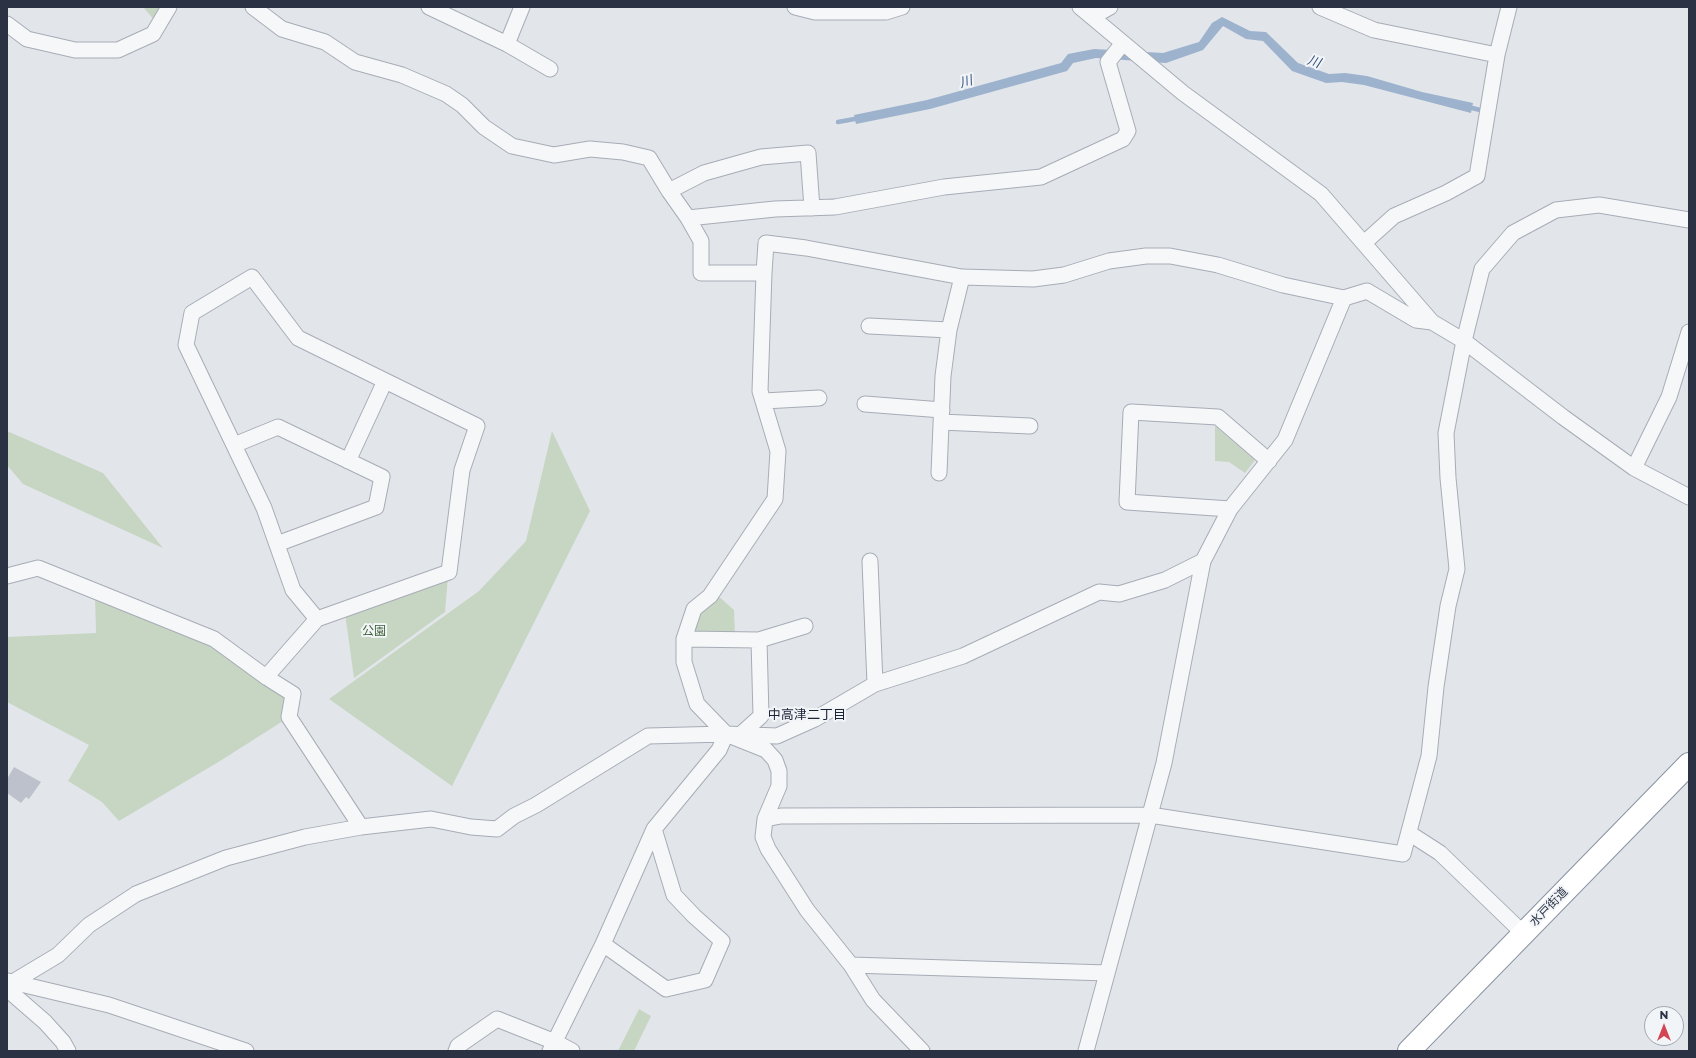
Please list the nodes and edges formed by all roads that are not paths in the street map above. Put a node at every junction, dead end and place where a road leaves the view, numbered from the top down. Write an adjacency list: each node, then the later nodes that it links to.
1 (169, 7): 12 (street)
2 (253, 7): 17 (street)
3 (429, 7): 14 (street)
4 (522, 7): 14 (street)
5 (795, 7): 6 (street)
6 (902, 7)
7 (1080, 7): 11 (street)
8 (1110, 7): 11 (street)
9 (1320, 7): 15 (street)
10 (1509, 7): 15 (street)
11 (1092, 17): 13 (street)
12 (7, 24)
13 (1123, 43): 18 (street); 21 (street)
14 (507, 44): 16 (street)
15 (1497, 55): 21 (street)
16 (550, 69)
17 (669, 191): 18 (street); 19 (street)
18 (812, 208): 19 (street)
19 (688, 218): 22 (street)
20 (1689, 220): 29 (street)
21 (1364, 243): 25 (street)
22 (764, 273): 23 (street); 32 (street)
23 (962, 277): 24 (street); 27 (street)
24 (1344, 298): 25 (street); 38 (street)
25 (1432, 322): 29 (street)
26 (869, 326): 27 (street)
27 (949, 330): 34 (street)
28 (1689, 332): 39 (street)
29 (1464, 341): 39 (street); 59 (street)
30 (385, 381): 36 (street); 37 (street); 47 (street)
31 (819, 398): 32 (street)
32 (764, 401): 49 (street)
33 (865, 404): 34 (street)
34 (941, 416): 35 (street); 40 (street)
35 (1030, 426)
36 (234, 445): 37 (street); 43 (street)
37 (348, 461): 43 (street)
38 (1269, 461): 42 (street); 42 (street)
39 (1634, 468): 41 (street)
40 (940, 473)
41 (1689, 498)
42 (1230, 509): 45 (street)
43 (277, 544): 47 (street)
44 (870, 561): 52 (street)
45 (1204, 561): 52 (street); 55 (street)
46 (7, 576): 51 (street)
47 (317, 619): 51 (street)
48 (805, 626): 50 (street)
49 (684, 639): 50 (street); 53 (street)
50 (759, 640): 53 (street)
51 (266, 678): 57 (street)
52 (874, 684): 53 (street)
53 (733, 734): 56 (street); 57 (street); 58 (street)
54 (1689, 764): 60 (highway, 水戸街道)
55 (1150, 815): 56 (street); 59 (street); 63 (street)
56 (765, 819): 62 (street)
57 (361, 827): 64 (street)
58 (654, 829): 61 (street); 61 (street)
59 (1408, 833): 60 (street)
60 (1523, 933): 72 (highway, 水戸街道)
61 (603, 944): 65 (street)
62 (851, 965): 63 (street); 70 (street)
63 (1107, 973): 71 (street)
64 (9, 984): 66 (street); 67 (street)
65 (552, 1046): 68 (street); 69 (street)
66 (68, 1051)
67 (246, 1051)
68 (456, 1051)
69 (572, 1051)
70 (922, 1051)
71 (1086, 1051)
72 (1409, 1051)

